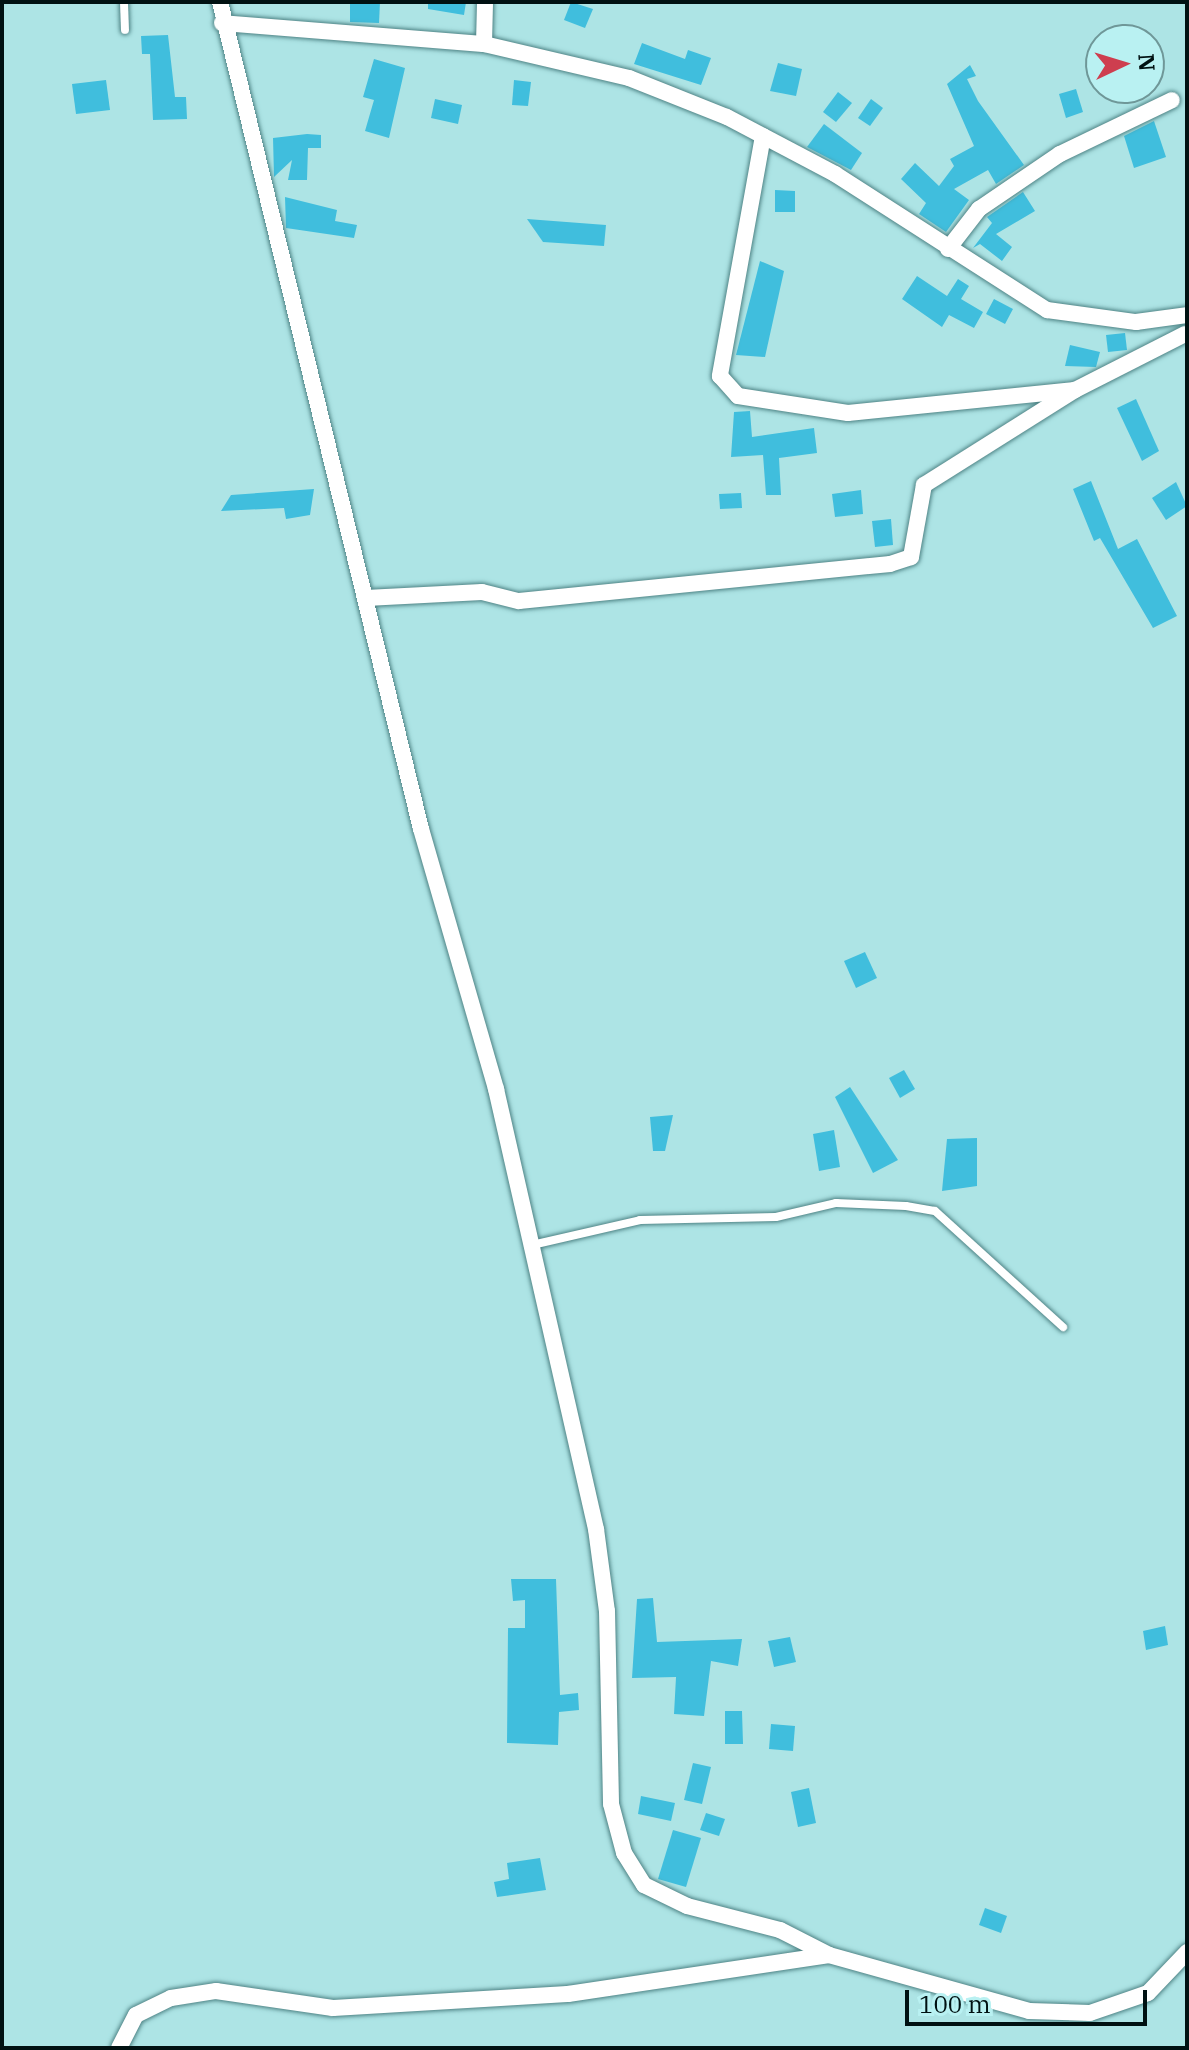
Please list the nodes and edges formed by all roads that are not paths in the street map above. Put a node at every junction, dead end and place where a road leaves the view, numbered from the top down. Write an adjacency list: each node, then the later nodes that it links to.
1 (124, 2): 5 (lane)
2 (220, 2): 4 (street)
3 (485, 2): 6 (street)
4 (222, 23): 6 (street); 12 (street)
5 (125, 30)
6 (484, 44): 8 (street)
7 (1172, 100): 9 (street)
8 (763, 136): 9 (street); 11 (street)
9 (948, 249): 10 (street)
10 (1185, 327): 11 (street)
11 (1075, 390): 12 (street)
12 (366, 598): 13 (street)
13 (532, 1245): 14 (lane); 16 (street)
14 (1063, 1327)
15 (1187, 1952): 16 (street)
16 (829, 1955): 17 (street)
17 (119, 2048)

